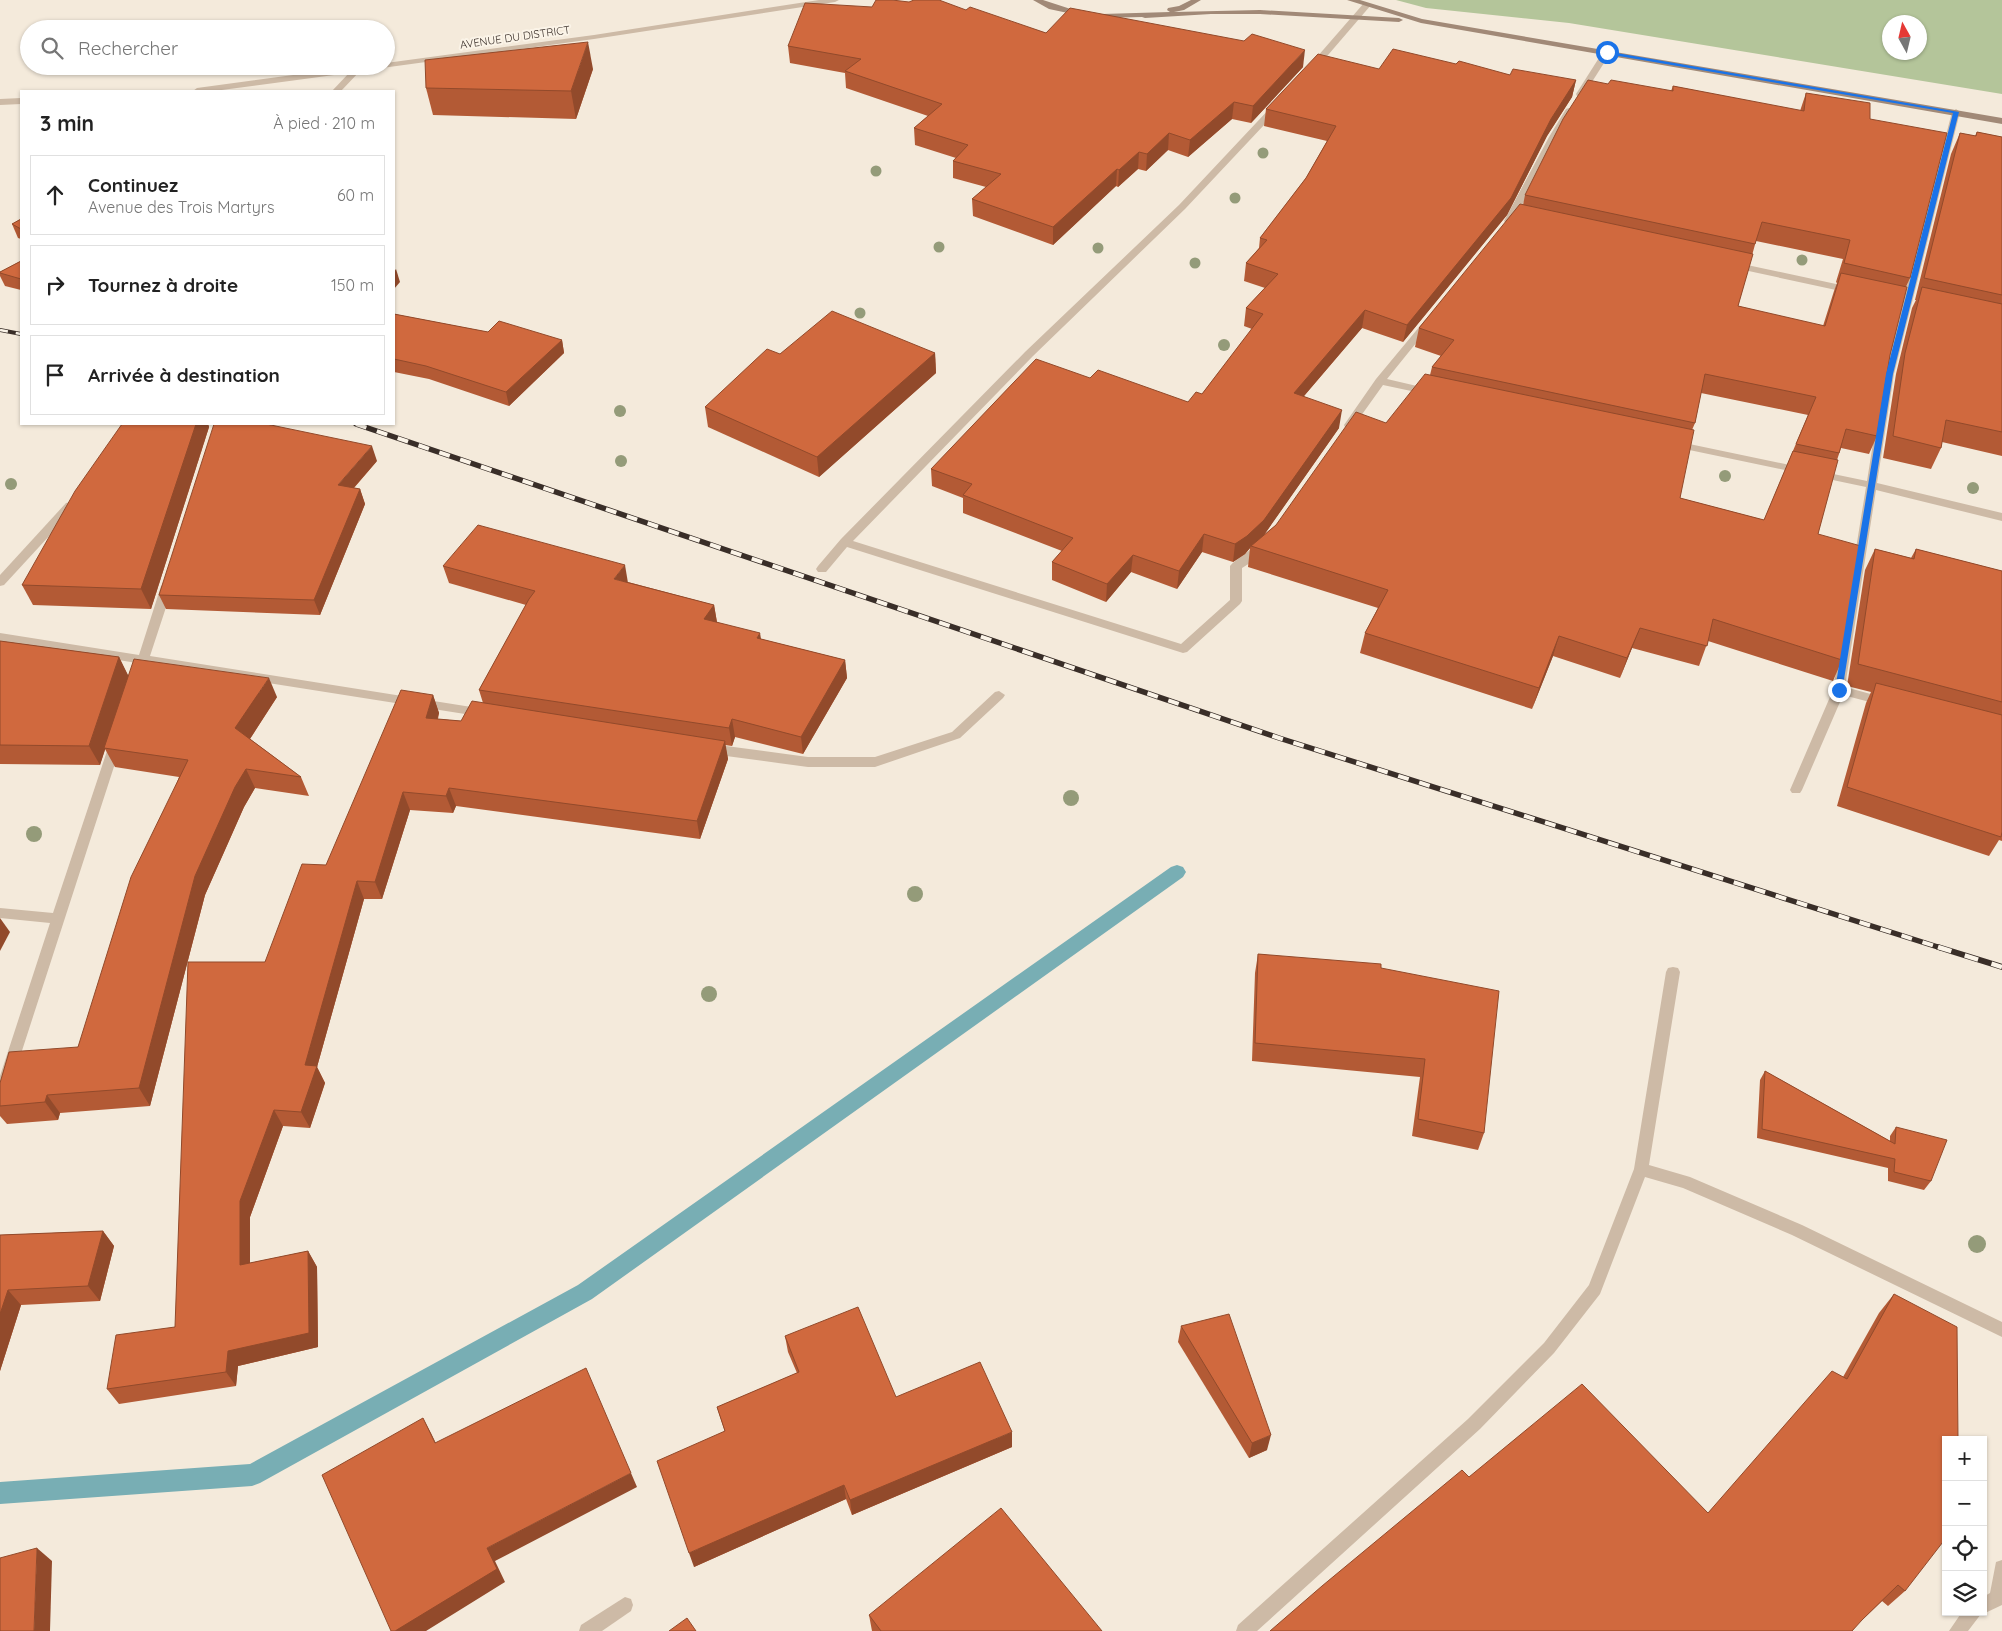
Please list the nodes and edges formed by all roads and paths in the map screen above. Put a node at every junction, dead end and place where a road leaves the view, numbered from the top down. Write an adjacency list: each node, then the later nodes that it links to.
1 (835, 0): 10 (street, AVENUE DU DISTRICT)
2 (1037, 0): 6 (main road)
3 (1197, 0): 6 (main road)
4 (1351, 0): 5 (main road)
5 (1367, 5): 7 (street); 8 (main road)
6 (1145, 16): 7 (main road)
7 (1354, 17): 8 (main road); 11 (street)
8 (1421, 21): 9 (main road)
9 (1607, 52): 19 (main road); 21 (street)
10 (395, 65)
11 (1306, 74)
12 (324, 75): 14 (street, AVENUE DU DISTRICT)
13 (352, 75): 15 (street)
14 (205, 90)
15 (337, 90)
16 (20, 101): 17 (street)
17 (0, 102)
18 (1280, 102): 32 (street)
19 (1956, 112): 20 (main road); 29 (street)
20 (2002, 120)
21 (1501, 232)
22 (1724, 263): 23 (street)
23 (1859, 292)
24 (1434, 314): 25 (street)
25 (1380, 382): 26 (street); 27 (street)
26 (1438, 394)
27 (1340, 438)
28 (1668, 442): 29 (street)
29 (1870, 485): 31 (street); 40 (street)
30 (79, 495): 36 (street)
31 (2002, 517)
32 (845, 542): 33 (street); 34 (street)
33 (1267, 542)
34 (822, 569)
35 (171, 573): 38 (street)
36 (0, 582)
37 (0, 637): 38 (street)
38 (144, 658): 39 (street); 43 (street)
39 (137, 677)
40 (1839, 690): 42 (street); 46 (street)
41 (999, 694): 45 (street)
42 (1896, 705)
43 (493, 714)
44 (119, 733): 48 (street)
45 (697, 747)
46 (1796, 790)
47 (0, 913): 48 (street)
48 (58, 919): 50 (street)
49 (1673, 972): 51 (street)
50 (0, 1097)
51 (1641, 1169): 52 (street); 59 (street)
52 (2002, 1330)
53 (2002, 1568): 54 (street)
54 (2000, 1599): 55 (street)
55 (1987, 1604)
56 (625, 1605): 58 (street)
57 (1970, 1616): 60 (street)
58 (587, 1631)
59 (1244, 1631)
60 (1957, 1631)

